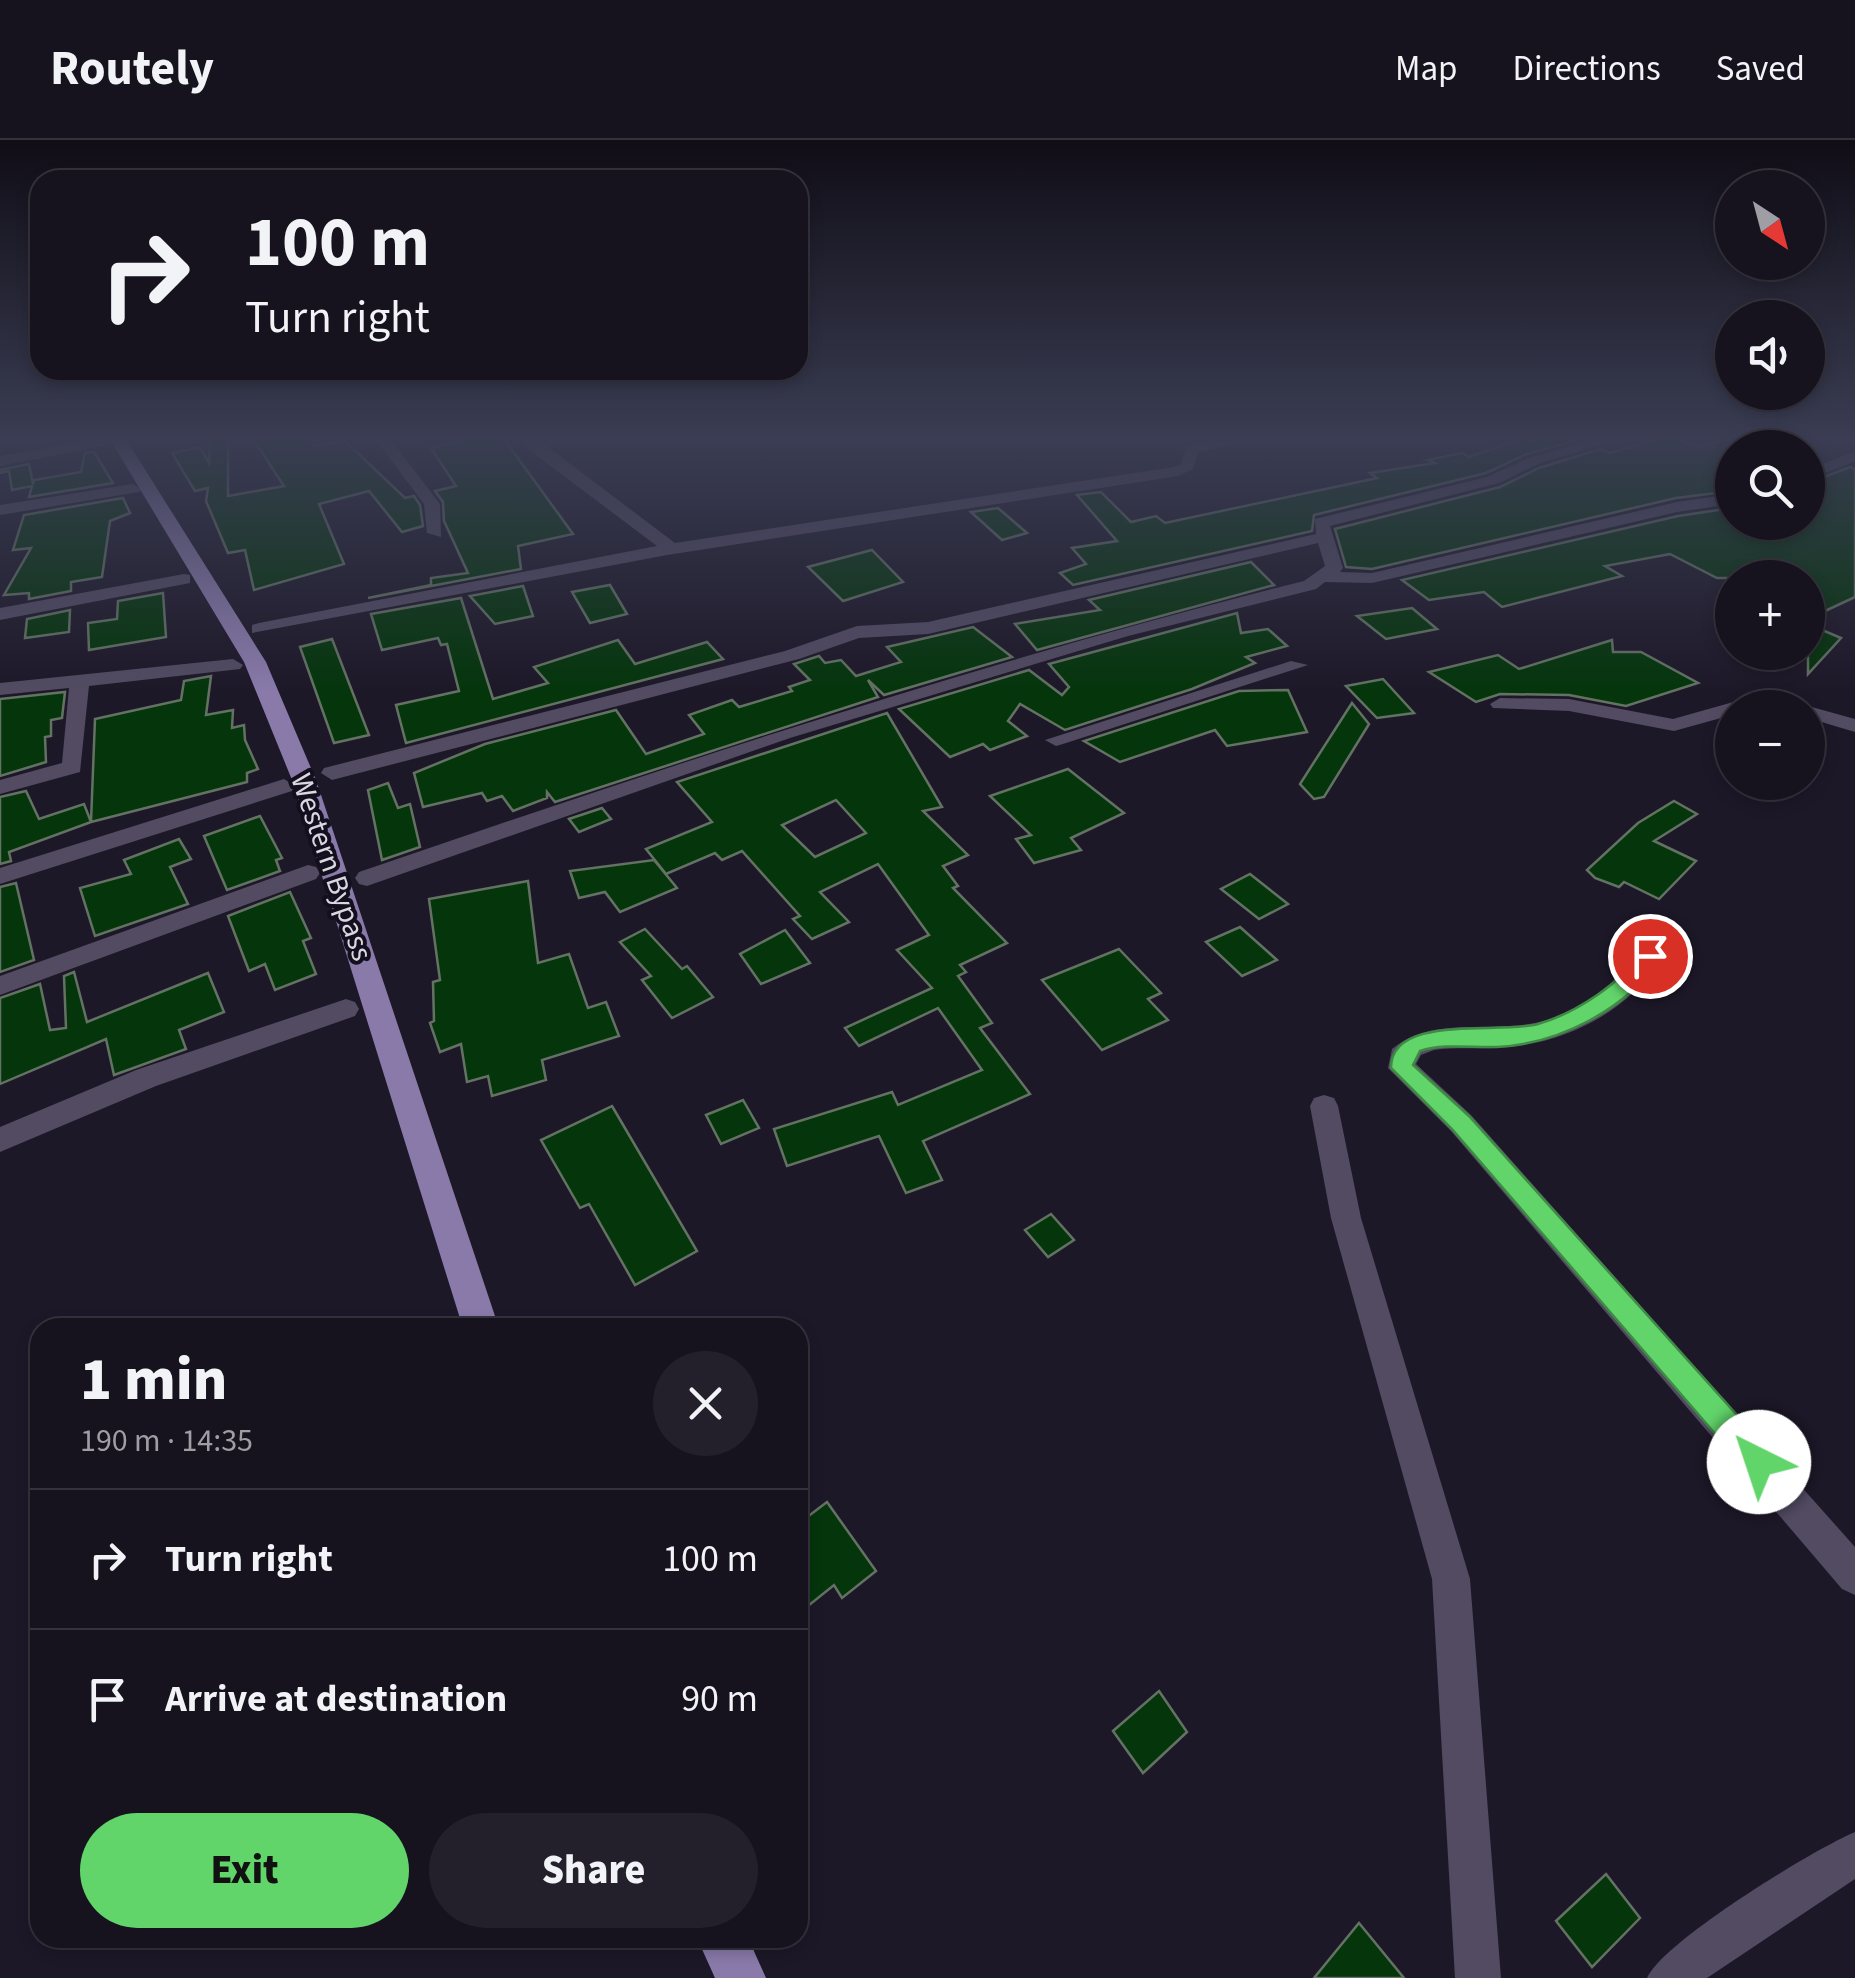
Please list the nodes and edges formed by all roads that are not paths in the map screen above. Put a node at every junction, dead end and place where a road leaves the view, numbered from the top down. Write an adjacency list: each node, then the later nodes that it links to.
1 (164, 522): 34 (main road, Western Bypass)
2 (434, 522): 7 (street)
3 (636, 522): 9 (street)
4 (851, 522): 9 (street)
5 (1326, 522): 8 (street)
6 (1613, 522): 10 (street)
7 (435, 533)
8 (1323, 537): 10 (street); 23 (street)
9 (672, 549): 13 (street)
10 (1325, 576): 28 (street)
11 (184, 579): 12 (street)
12 (0, 614)
13 (260, 629)
14 (1298, 664): 22 (street)
15 (233, 665): 16 (street)
16 (80, 680): 17 (street); 25 (street)
17 (0, 688)
18 (1500, 704): 19 (street)
19 (1715, 713)
20 (1825, 717): 21 (street)
21 (1855, 726)
22 (1056, 740)
23 (332, 773)
24 (284, 786): 27 (street)
25 (0, 787)
26 (308, 873): 30 (street)
27 (0, 876)
28 (367, 878)
29 (1650, 956): 35 (street)
30 (0, 986)
31 (346, 1010): 33 (street)
32 (1324, 1106): 39 (street)
33 (0, 1140)
34 (478, 1318)
35 (1855, 1576)
36 (1855, 1854): 40 (street)
37 (727, 1948): 38 (main road)
38 (741, 1978)
39 (1478, 1978)
40 (1670, 1978)

